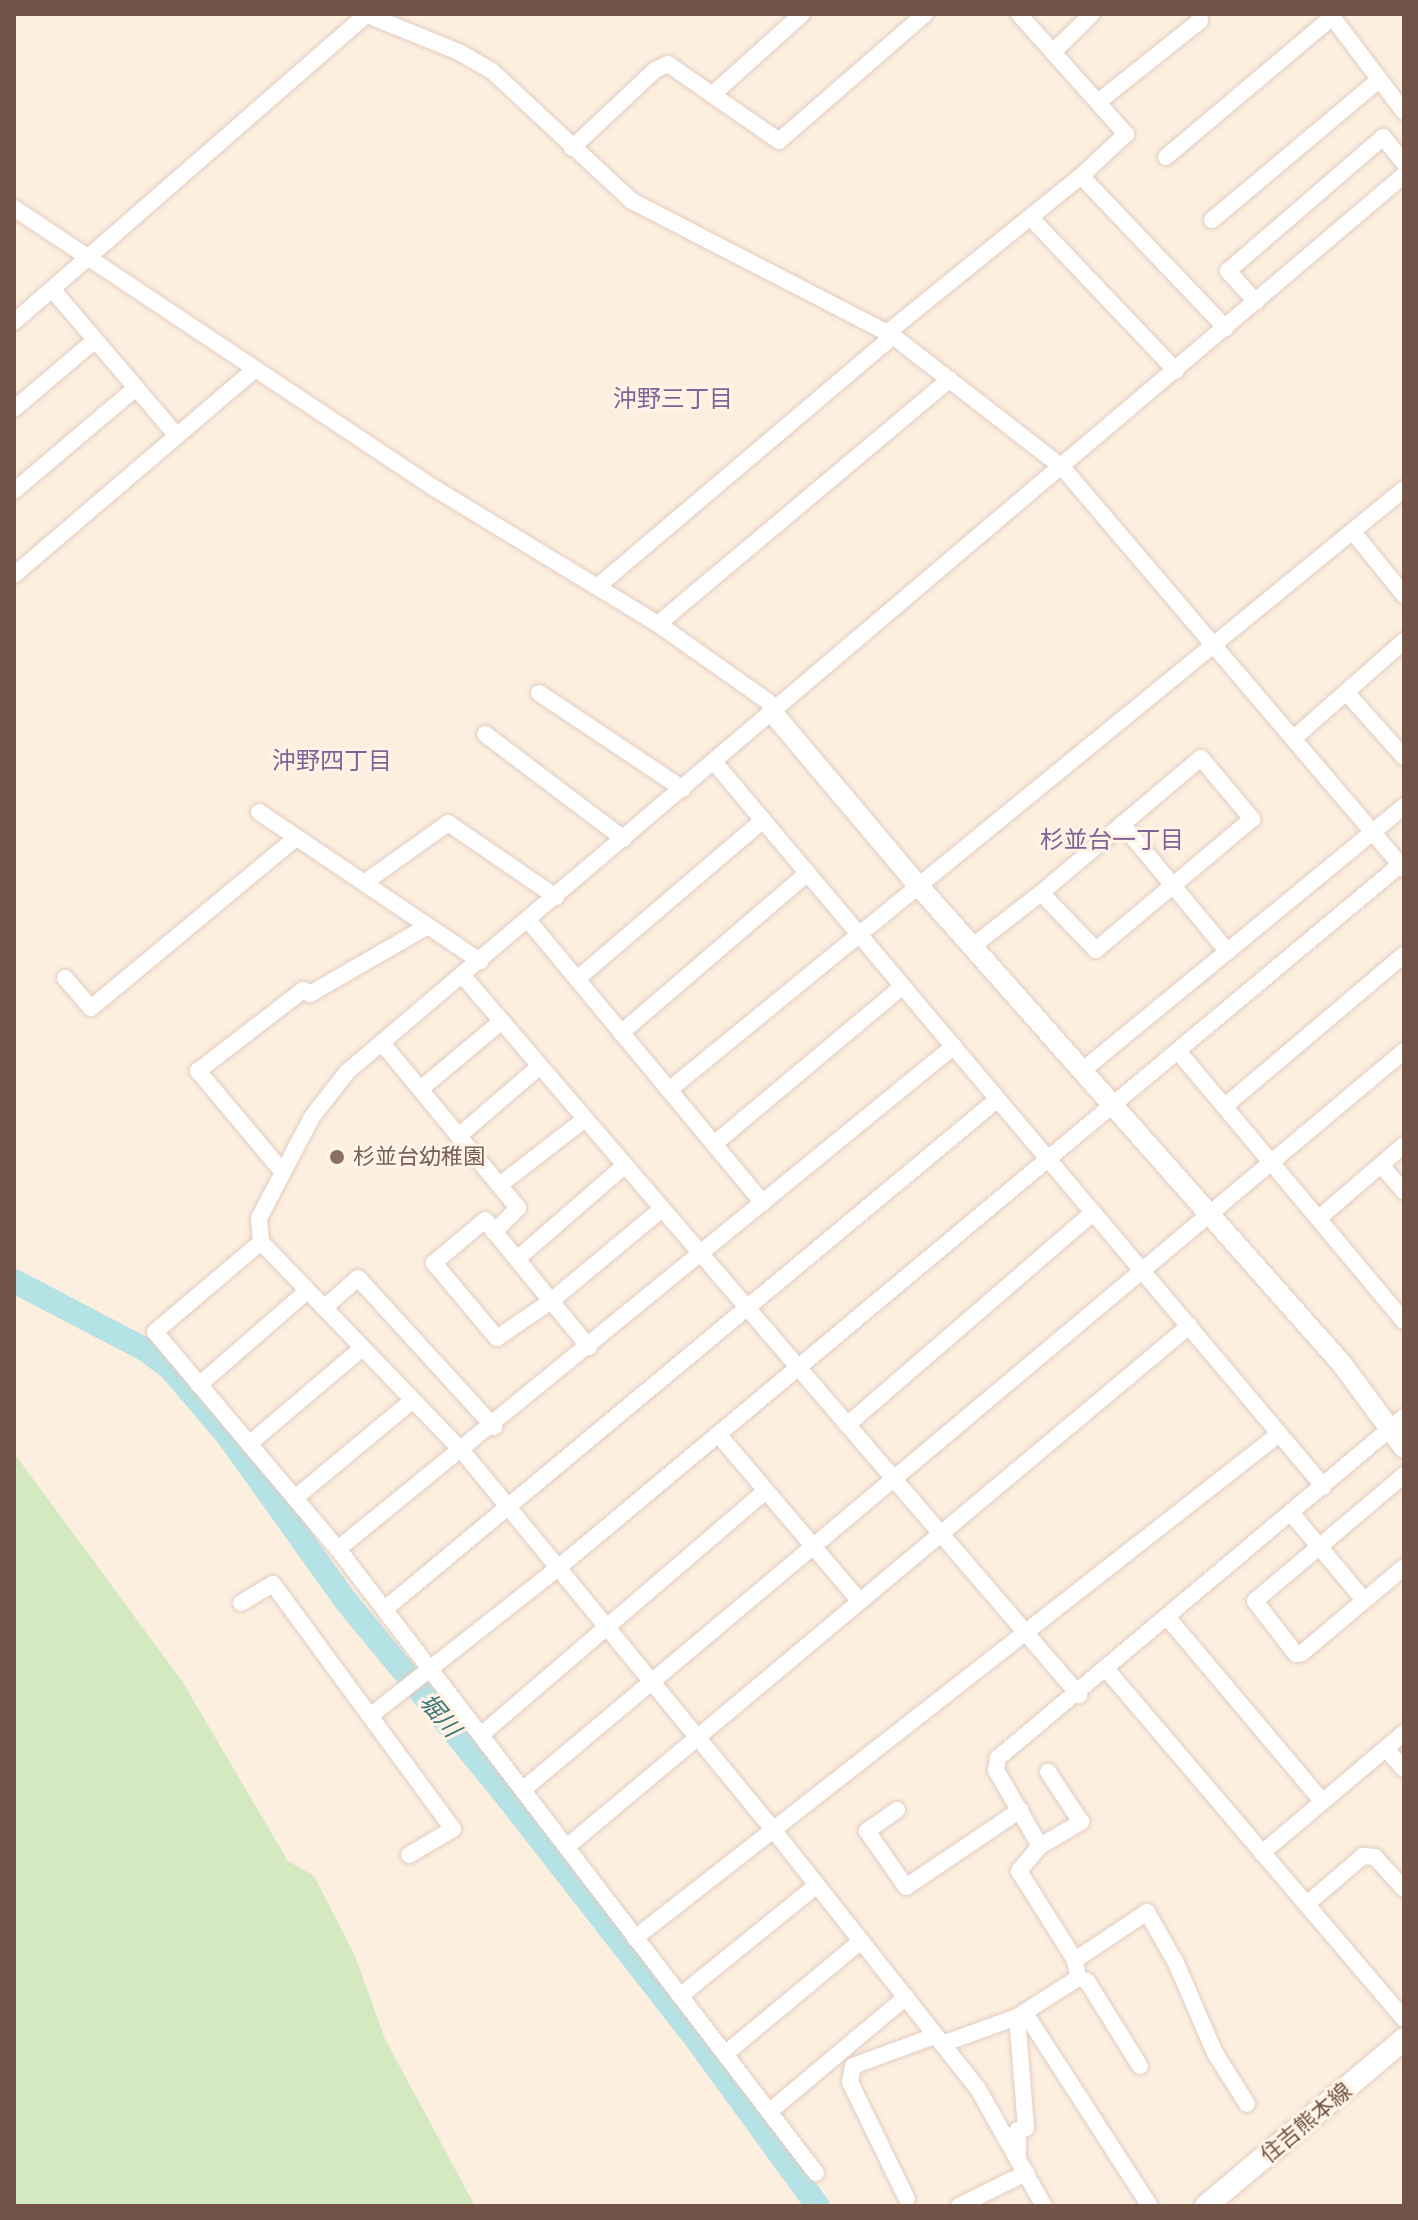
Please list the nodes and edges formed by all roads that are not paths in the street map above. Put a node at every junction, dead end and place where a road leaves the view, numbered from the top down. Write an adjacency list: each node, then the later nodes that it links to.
1 (366, 14): 13 (street); 21 (street)
2 (802, 14): 10 (street)
3 (925, 14): 10 (street)
4 (1019, 14): 8 (street)
5 (1092, 14): 8 (street)
6 (1199, 14): 11 (street)
7 (1331, 16): 9 (street); 14 (street)
8 (1053, 52): 11 (street)
9 (1379, 80): 12 (street); 20 (street)
10 (712, 95): 13 (street)
11 (1098, 102): 17 (street)
12 (1404, 112)
13 (572, 148): 26 (street)
14 (1166, 157)
15 (1404, 163): 23 (street)
16 (1404, 175): 23 (street)
17 (1081, 176): 19 (street); 25 (street)
18 (14, 208): 21 (street)
19 (1030, 217): 26 (street); 29 (street)
20 (1212, 220)
21 (89, 258): 22 (street); 28 (street)
22 (52, 289): 24 (street); 27 (street)
23 (1256, 302): 25 (street)
24 (14, 322)
25 (1226, 328): 29 (street)
26 (890, 334): 30 (street); 39 (street)
27 (95, 340): 31 (street); 32 (street)
28 (255, 369): 33 (street); 39 (street)
29 (1176, 371): 34 (street)
30 (950, 379): 34 (street); 41 (street)
31 (136, 388): 33 (street); 36 (street)
32 (14, 409)
33 (177, 436): 38 (street)
34 (1062, 467): 43 (street); 46 (street)
35 (1404, 489): 37 (street)
36 (14, 491)
37 (1353, 532): 40 (street); 43 (street)
38 (14, 575)
39 (597, 587): 41 (street)
40 (1404, 595)
41 (658, 624): 46 (street)
42 (1404, 641): 44 (street)
43 (1216, 647): 48 (street); 62 (street)
44 (1346, 692): 48 (street); 49 (street)
45 (539, 693): 51 (street)
46 (775, 710): 50 (street); 62 (street)
47 (485, 734): 58 (street)
48 (1294, 738): 56 (street)
49 (1404, 757)
50 (714, 762): 51 (street); 54 (street)
51 (683, 789): 58 (street)
52 (1404, 806): 56 (street)
53 (259, 812): 57 (street)
54 (763, 820): 60 (street); 75 (street)
55 (1122, 824): 63 (street); 63 (street); 64 (street)
56 (1373, 832): 59 (street); 70 (street)
57 (296, 838): 61 (street); 74 (street)
58 (624, 839): 65 (street)
59 (1402, 867): 81 (street)
60 (808, 873): 68 (street); 78 (street)
61 (364, 883): 65 (street); 67 (street)
62 (917, 884): 68 (street); 69 (street)
63 (1174, 885): 64 (street); 70 (street)
64 (1041, 893): 69 (street)
65 (556, 897): 66 (street)
66 (528, 920): 72 (street); 75 (street)
67 (428, 926): 72 (street); 98 (street)
68 (857, 932): 76 (street); 86 (street)
69 (974, 945): 84 (street)
70 (1228, 952): 84 (street)
71 (1404, 955): 89 (street)
72 (480, 961): 73 (street)
73 (463, 976): 77 (street); 79 (street)
74 (65, 978)
75 (577, 979): 78 (street)
76 (903, 986): 80 (street); 92 (street)
77 (502, 1021): 83 (street); 85 (street)
78 (621, 1033): 86 (street)
79 (382, 1043): 85 (street); 98 (street)
80 (954, 1046): 87 (street); 101 (street)
81 (1178, 1051): 88 (street); 89 (street)
82 (1404, 1051): 95 (street)
83 (540, 1066): 90 (street); 91 (street)
84 (1083, 1070): 88 (street)
85 (423, 1087): 91 (street)
86 (669, 1090): 92 (street)
87 (998, 1099): 94 (street); 113 (street)
88 (1113, 1106): 94 (street); 104 (street)
89 (1225, 1106): 95 (street)
90 (585, 1119): 96 (street); 99 (street)
91 (461, 1134): 99 (street)
92 (714, 1144): 101 (street)
93 (1404, 1145): 97 (street)
94 (1047, 1158): 103 (street); 119 (street)
95 (1274, 1162): 104 (street); 105 (street)
96 (625, 1165): 102 (street); 109 (street)
97 (1381, 1165): 100 (street); 105 (street)
98 (282, 1171): 107 (street)
99 (501, 1184): 106 (street)
100 (1404, 1191)
101 (763, 1203): 108 (street)
102 (662, 1209): 108 (street); 112 (street)
103 (1093, 1213): 110 (street); 123 (street)
104 (1208, 1215): 110 (street); 122 (street)
105 (1319, 1218): 115 (street)
106 (494, 1232): 109 (street); 112 (street)
107 (261, 1242): 111 (street); 120 (street)
108 (702, 1254): 113 (street); 117 (street)
109 (517, 1259): 112 (street)
110 (1142, 1271): 116 (street); 131 (street)
111 (307, 1291): 114 (street); 120 (street)
112 (551, 1301): 117 (street)
113 (747, 1307): 119 (street); 135 (street)
114 (324, 1308): 118 (street); 124 (street)
115 (1404, 1321)
116 (1189, 1326): 126 (street); 137 (street)
117 (589, 1347): 124 (street)
118 (362, 1348): 121 (street); 127 (street)
119 (798, 1367): 123 (street); 125 (street)
120 (199, 1385): 127 (street)
121 (413, 1400): 129 (street); 134 (street)
122 (1396, 1423): 128 (street); 132 (street)
123 (847, 1425): 131 (street)
124 (494, 1427): 129 (street)
125 (718, 1434): 133 (street); 142 (street)
126 (1279, 1434): 132 (street); 149 (street)
127 (249, 1444): 134 (street)
128 (1404, 1448)
129 (463, 1452): 135 (street); 140 (street)
130 (1404, 1475): 139 (street)
131 (893, 1477): 137 (street); 138 (street)
132 (1324, 1487): 136 (street)
133 (766, 1491): 138 (street); 148 (street)
134 (295, 1498): 140 (street)
135 (509, 1508): 142 (street); 146 (street)
136 (1292, 1514): 139 (street); 147 (street)
137 (940, 1533): 143 (street); 149 (street)
138 (812, 1545): 143 (street); 152 (street)
139 (1319, 1548): 144 (street); 144 (street)
140 (338, 1549): 146 (street)
141 (1404, 1567): 144 (street)
142 (558, 1568): 148 (street); 150 (street)
143 (859, 1600): 157 (street)
144 (1364, 1600)
145 (241, 1603): 154 (street)
146 (385, 1609): 150 (street)
147 (1168, 1618): 151 (street); 162 (street)
148 (607, 1627): 152 (street); 156 (street)
149 (1026, 1633): 153 (street); 165 (street)
150 (433, 1670): 154 (street); 156 (street)
151 (1107, 1670): 153 (street); 168 (street)
152 (651, 1681): 157 (street); 161 (street)
153 (1079, 1695): 164 (street)
154 (370, 1716): 169 (street)
155 (1404, 1733): 158 (street)
156 (482, 1734): 161 (street)
157 (698, 1738): 165 (street); 166 (street)
158 (1386, 1749): 159 (street); 162 (street)
159 (1404, 1769)
160 (1048, 1772): 167 (street)
161 (525, 1788): 166 (street)
162 (1322, 1801): 168 (street)
163 (897, 1810): 164 (street)
164 (1020, 1810): 167 (street)
165 (771, 1827): 170 (street); 173 (street)
166 (569, 1845): 173 (street)
167 (1040, 1846): 175 (street)
168 (1262, 1853): 172 (street)
169 (409, 1855)
170 (817, 1885): 174 (street); 177 (street)
171 (1404, 1889): 172 (street)
172 (1307, 1904): 180 (street)
173 (635, 1938): 177 (street)
174 (861, 1941): 178 (street); 183 (street)
175 (1075, 1960): 176 (street); 185 (street)
176 (1078, 1978): 179 (street); 184 (street)
177 (680, 1996): 183 (street)
178 (906, 1997): 182 (street); 186 (street)
179 (1021, 2015): 182 (street); 187 (street); 192 (street)
180 (1404, 2019)
181 (1404, 2039): 193 (main road, 住吉熊本線)
182 (939, 2040): 187 (street); 189 (street)
183 (725, 2054): 186 (street)
184 (1140, 2066)
185 (1247, 2104)
186 (769, 2112): 188 (street)
187 (1022, 2166): 190 (street); 191 (street)
188 (816, 2173)
189 (907, 2199)
190 (959, 2206)
191 (1044, 2206)
192 (1150, 2206)
193 (1206, 2206)

